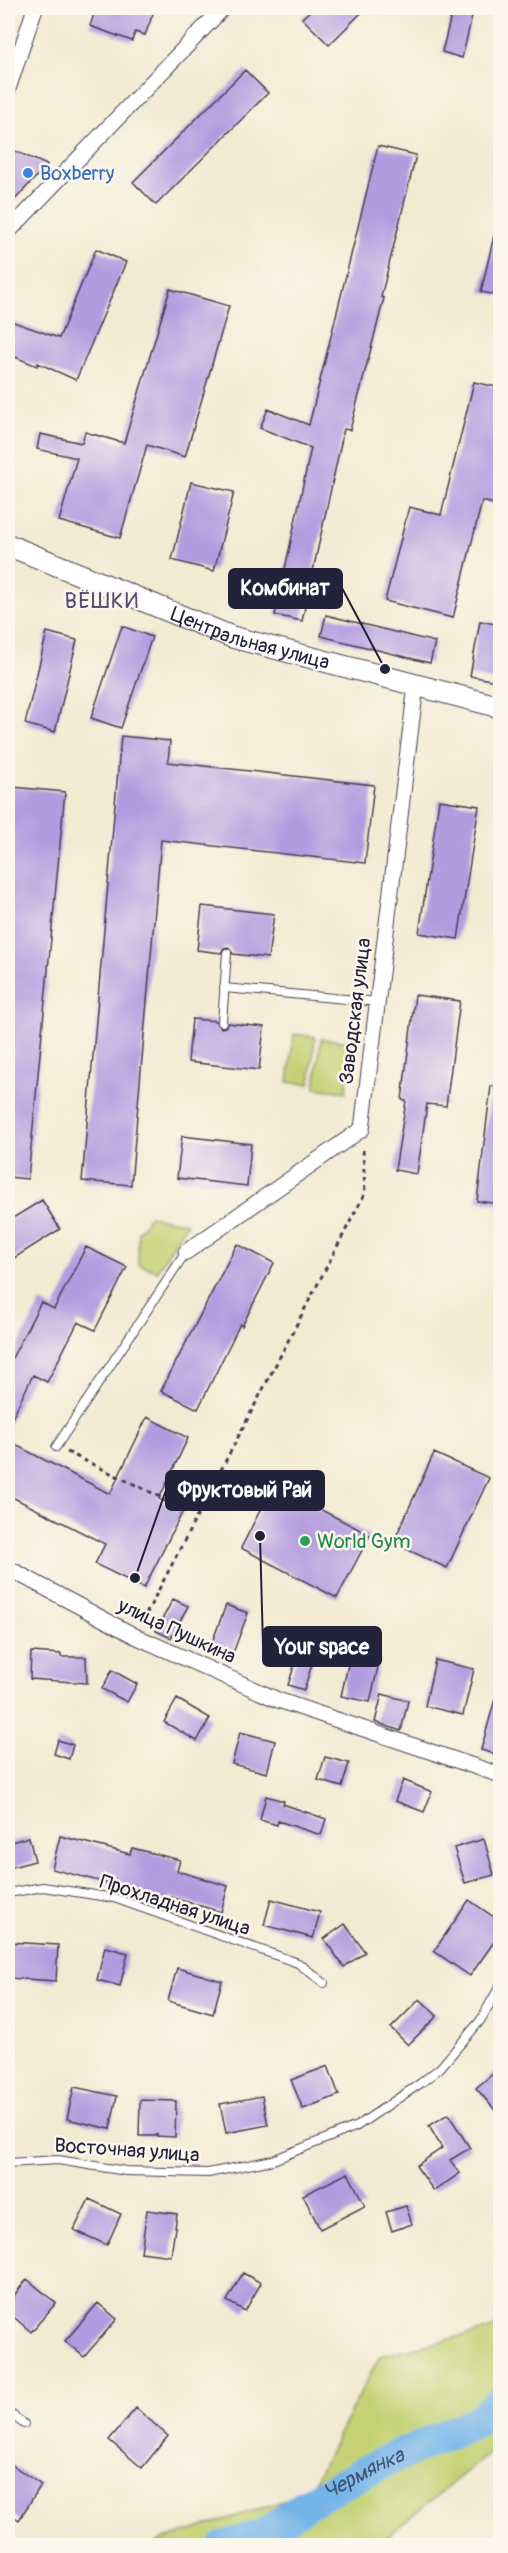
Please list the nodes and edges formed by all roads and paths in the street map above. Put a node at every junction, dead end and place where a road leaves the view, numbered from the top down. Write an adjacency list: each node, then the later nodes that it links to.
1 (36, 8): 3 (street)
2 (223, 8): 4 (street)
3 (8, 89)
4 (8, 232)
5 (8, 545): 6 (street, Центральная улица)
6 (416, 686): 7 (street, Центральная улица); 10 (street, Заводская улица)
7 (501, 707)
8 (227, 953): 9 (lane)
9 (224, 988): 10 (lane); 11 (lane)
10 (378, 1002): 12 (street, Заводская улица)
11 (222, 1022)
12 (362, 1129): 13 (street); 15 (path)
13 (186, 1252): 14 (lane)
14 (56, 1447): 15 (path)
15 (198, 1515): 17 (path)
16 (9, 1572): 17 (street, улица Пушкина)
17 (135, 1636): 18 (street, улица Пушкина)
18 (501, 1775)
19 (8, 1893): 20 (lane, Прохладная улица)
20 (324, 1983)
21 (501, 1986): 22 (lane, Восточная улица)
22 (8, 2163)
23 (8, 2412): 24 (lane)
24 (24, 2424)

